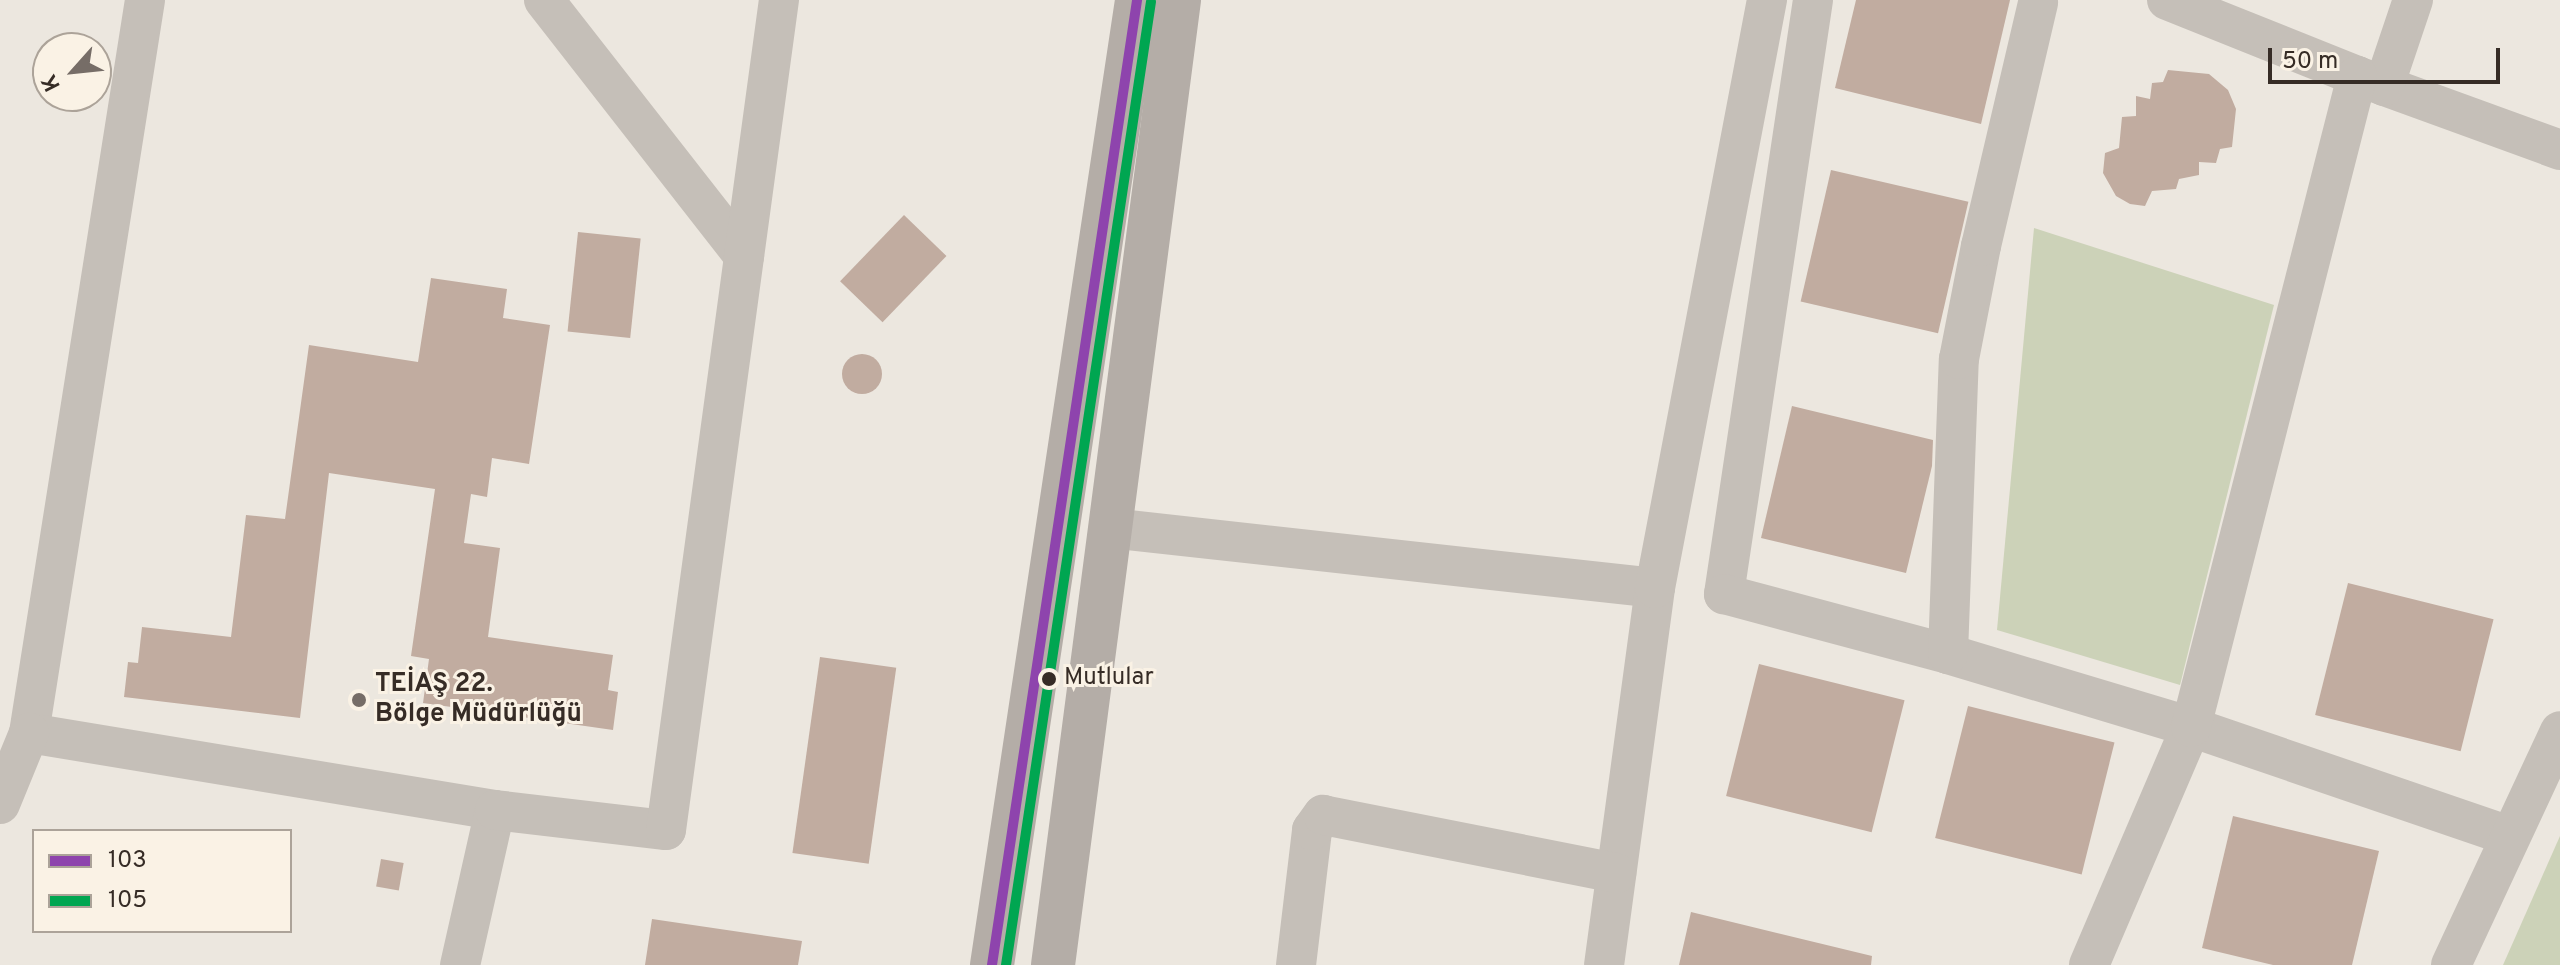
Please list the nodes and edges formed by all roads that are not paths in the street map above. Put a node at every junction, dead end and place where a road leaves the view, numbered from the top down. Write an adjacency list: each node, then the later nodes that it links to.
1 (145, 0): 19 (street)
2 (544, 0): 13 (street)
3 (779, 0): 13 (street)
4 (1137, 0): 25 (main road)
5 (1179, 0): 14 (main road)
6 (1767, 0): 15 (street)
7 (1813, 0): 16 (street)
8 (2167, 0): 11 (street)
9 (2413, 0): 11 (street)
10 (2038, 3): 16 (street)
11 (2371, 81): 12 (street); 17 (street)
12 (2560, 150)
13 (744, 256): 21 (street)
14 (1110, 528): 15 (street); 26 (main road)
15 (1655, 588): 23 (street)
16 (1948, 654): 17 (street)
17 (2191, 727): 22 (street); 29 (street)
18 (2560, 731): 22 (street)
19 (29, 733): 20 (street); 21 (street)
20 (0, 804)
21 (495, 810): 24 (street)
22 (2510, 836): 30 (street)
23 (1616, 873): 27 (street); 28 (street)
24 (460, 965)
25 (992, 965)
26 (1053, 965)
27 (1296, 965)
28 (1604, 965)
29 (2089, 965)
30 (2451, 965)

